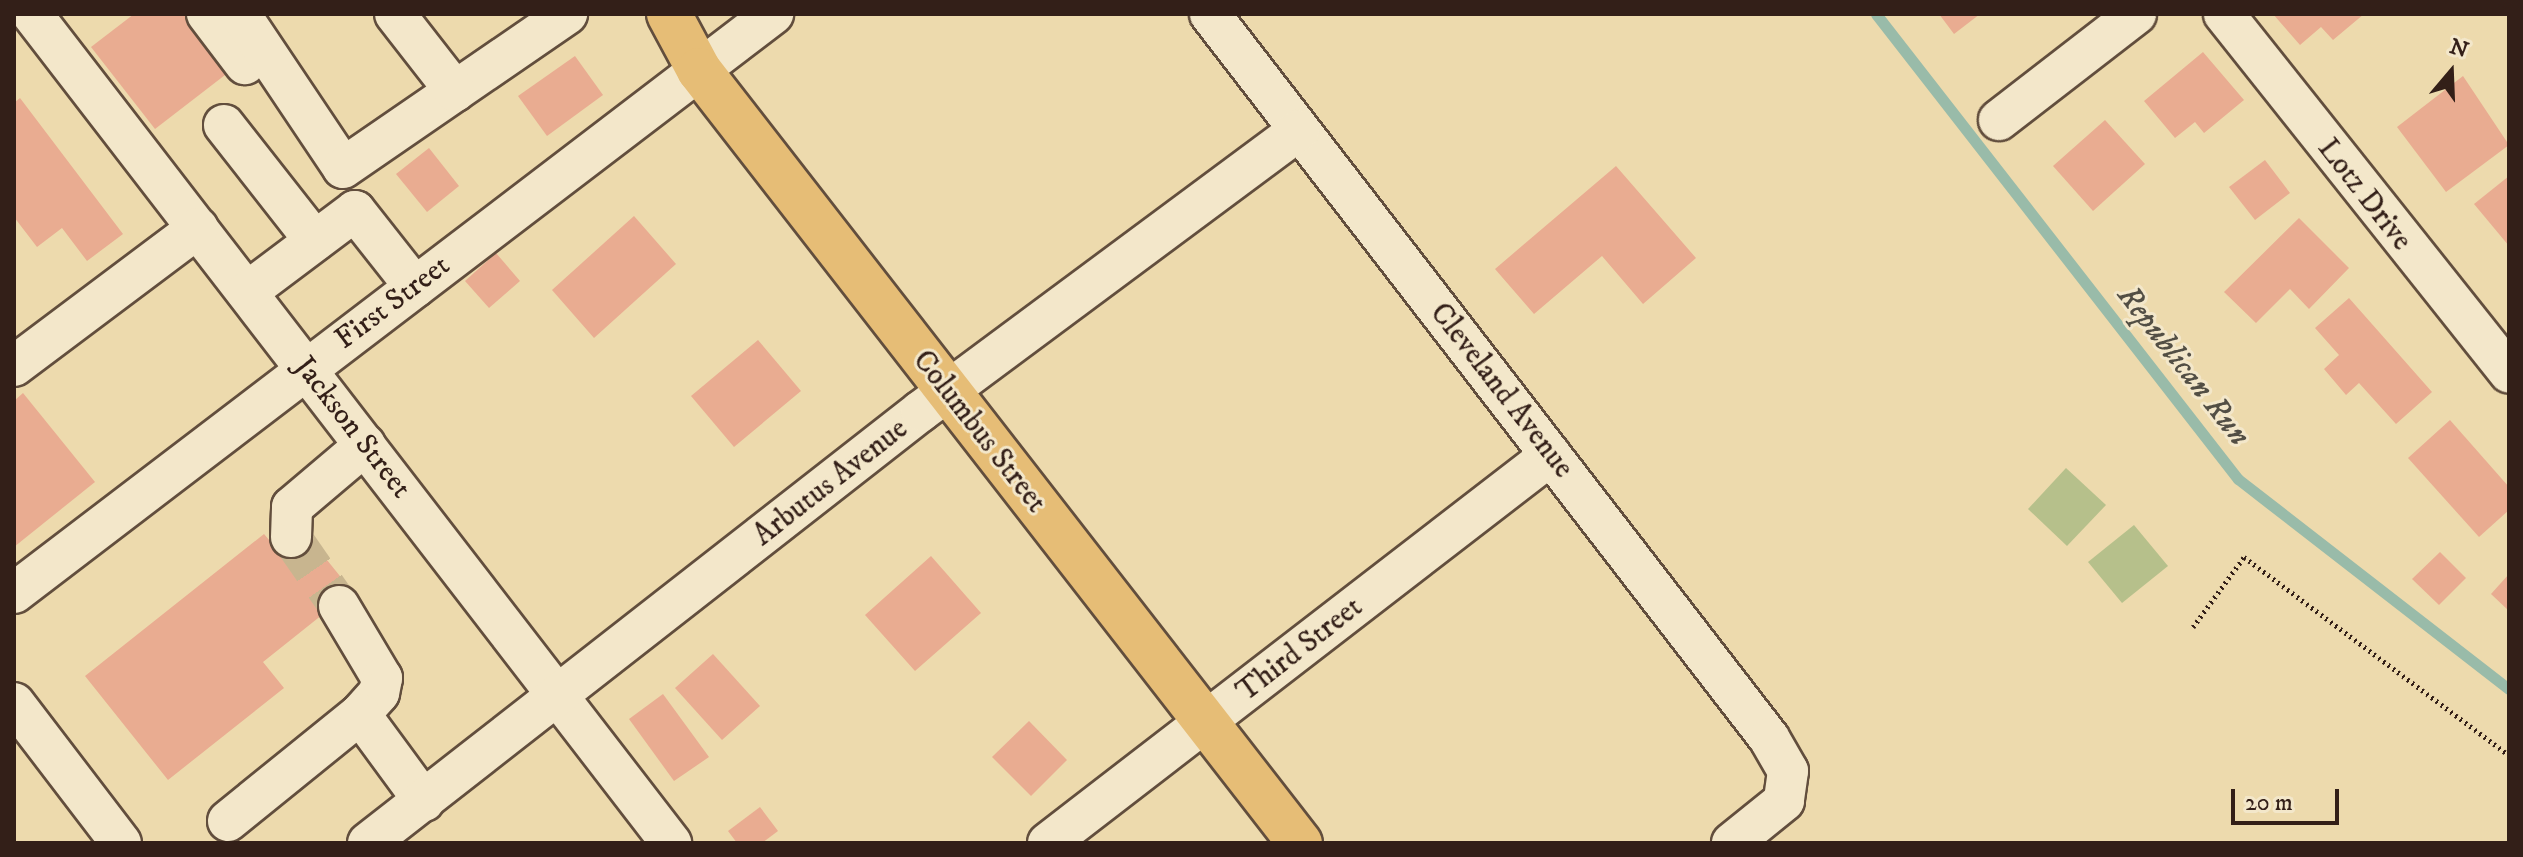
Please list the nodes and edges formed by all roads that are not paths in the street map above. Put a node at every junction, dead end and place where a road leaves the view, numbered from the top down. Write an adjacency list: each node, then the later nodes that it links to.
1 (32, 14): 19 (street, Jackson Street)
2 (207, 14): 13 (street)
3 (240, 14): 13 (street)
4 (395, 14): 12 (street)
5 (669, 14): 11 (main road, Columbus Street)
6 (773, 14): 11 (street, First Street)
7 (1210, 14): 16 (street, Cleveland Avenue)
8 (2136, 14): 14 (street)
9 (2224, 14): 25 (street, Lotz Drive)
10 (561, 16): 12 (street)
11 (699, 70): 21 (street, First Street); 26 (main road, Columbus Street)
12 (455, 91): 17 (street)
13 (296, 97): 17 (street)
14 (1999, 120)
15 (224, 125): 20 (street)
16 (1299, 130): 26 (street, Arbutus Avenue); 28 (street, Cleveland Avenue)
17 (343, 168): 18 (street)
18 (355, 211): 20 (street); 21 (street)
19 (198, 228): 22 (street, Jackson Street); 23 (street)
20 (315, 241): 22 (street)
21 (415, 287): 24 (street, First Street)
22 (247, 292): 24 (street, Jackson Street)
23 (14, 366)
24 (307, 369): 27 (street, Jackson Street); 30 (street, First Street)
25 (2509, 372)
26 (949, 394): 32 (street, Arbutus Avenue); 35 (main road, Columbus Street)
27 (365, 445): 29 (street); 32 (street, Jackson Street)
28 (1551, 455): 35 (street, Third Street); 43 (street, Cleveland Avenue)
29 (291, 537)
30 (14, 593)
31 (339, 606): 34 (street)
32 (559, 696): 36 (street, Arbutus Avenue); 40 (street, Jackson Street)
33 (14, 703): 38 (street)
34 (360, 714): 36 (street); 37 (street)
35 (1206, 723): 41 (street, Third Street); 42 (main road, Columbus Street)
36 (424, 801): 39 (street, Arbutus Avenue)
37 (228, 821)
38 (121, 843)
39 (368, 843)
40 (671, 843)
41 (1048, 843)
42 (1300, 843)
43 (1732, 843)

